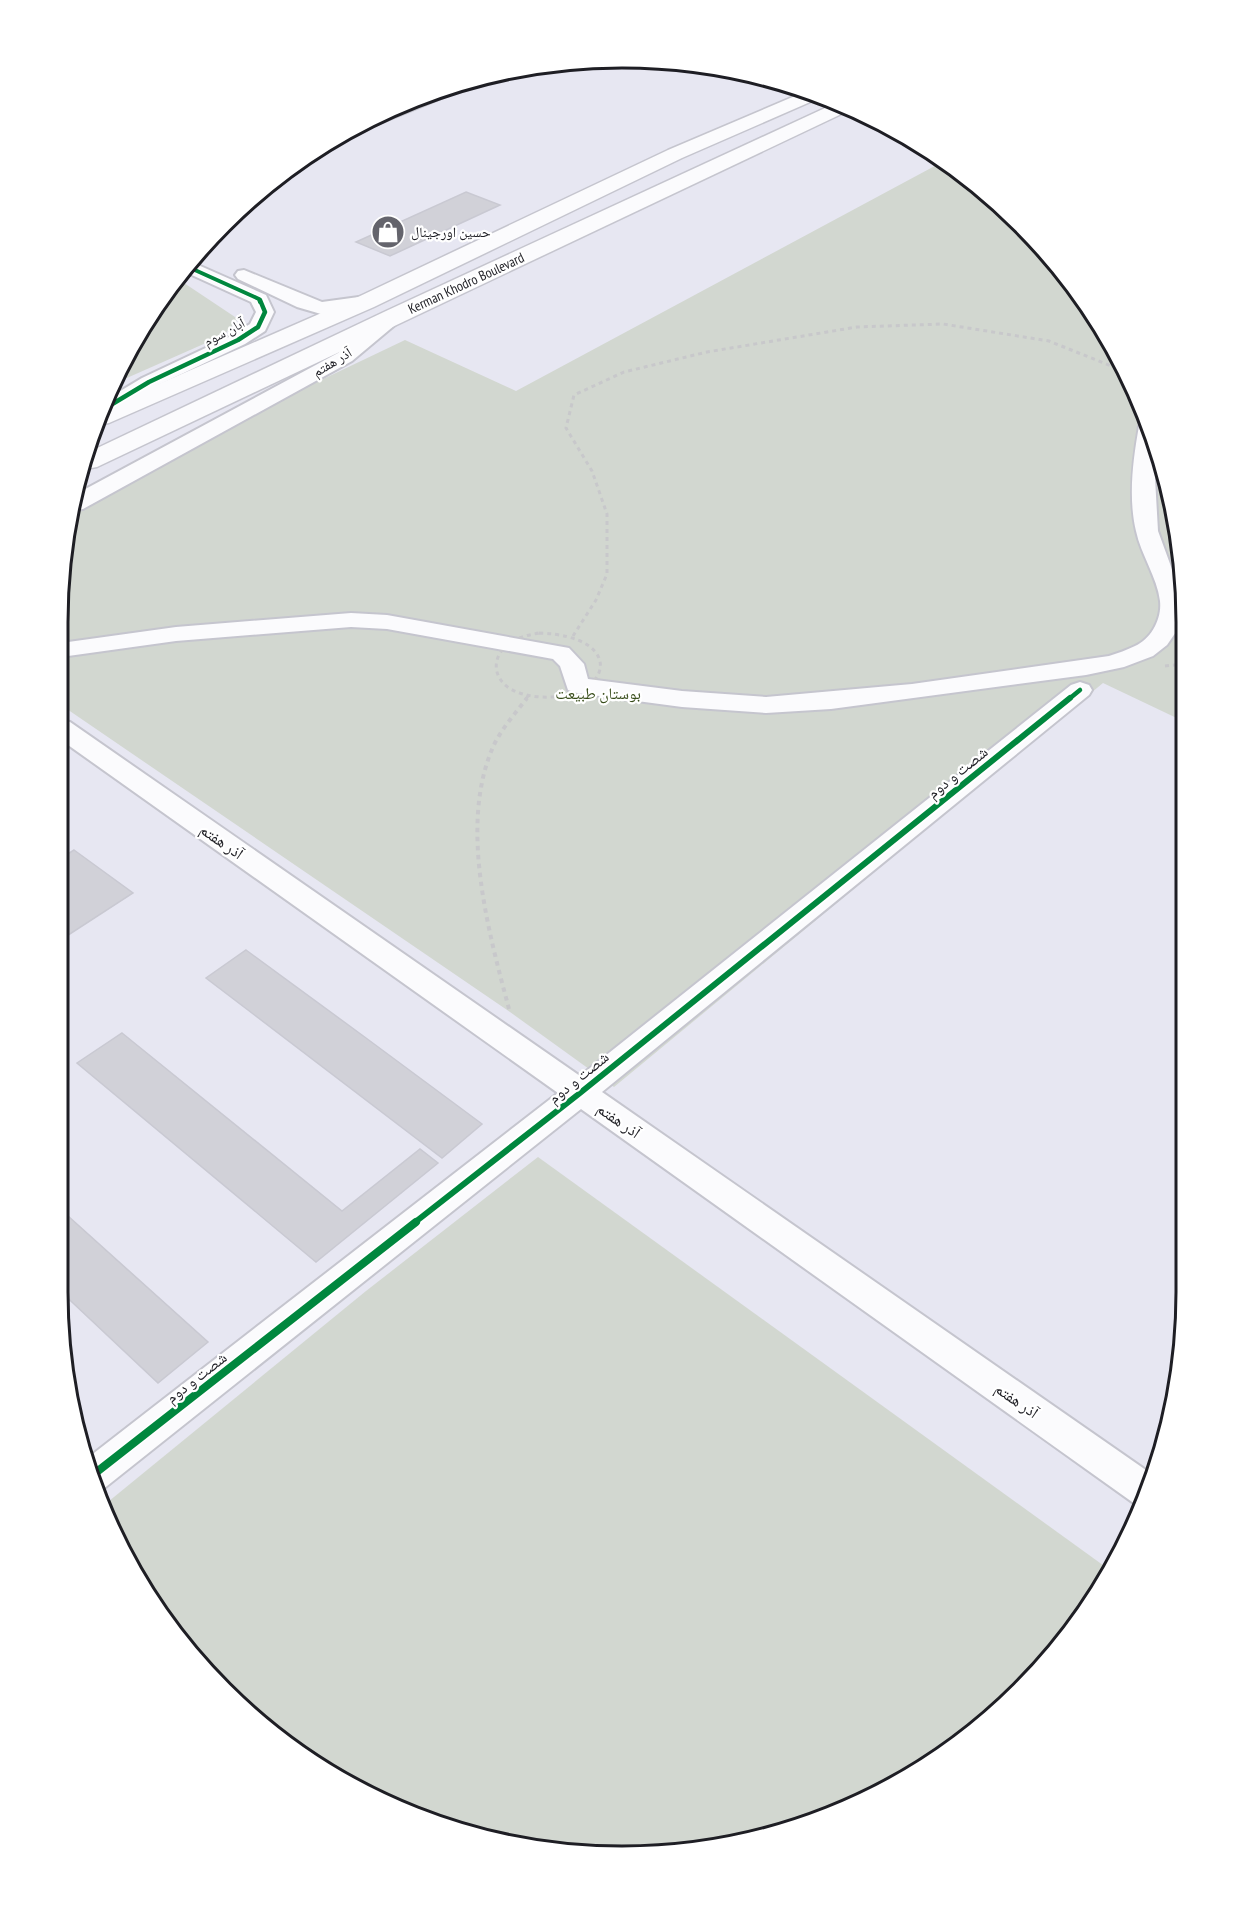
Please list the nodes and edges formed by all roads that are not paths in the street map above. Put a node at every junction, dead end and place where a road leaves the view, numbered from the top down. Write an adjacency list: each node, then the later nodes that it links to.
1 (804, 99): 5 (main road, Kerman Khodro Boulevard)
2 (835, 111): 6 (main road, Kerman Khodro Boulevard)
3 (205, 256): 5 (street)
4 (194, 270): 7 (street, آبان سوم)
5 (366, 302): 8 (main road, Kerman Khodro Boulevard)
6 (394, 316): 10 (main road, Kerman Khodro Boulevard); 11 (street, آذر هفتم)
7 (113, 404)
8 (108, 415)
9 (1146, 442): 12 (street)
10 (92, 460)
11 (81, 501)
12 (68, 649)
13 (1080, 690): 15 (street, شصت و دوم)
14 (68, 733): 15 (street, آذر هفتم)
15 (580, 1093): 16 (street, شصت و دوم); 17 (street, آذر هفتم)
16 (98, 1471)
17 (1141, 1487)

